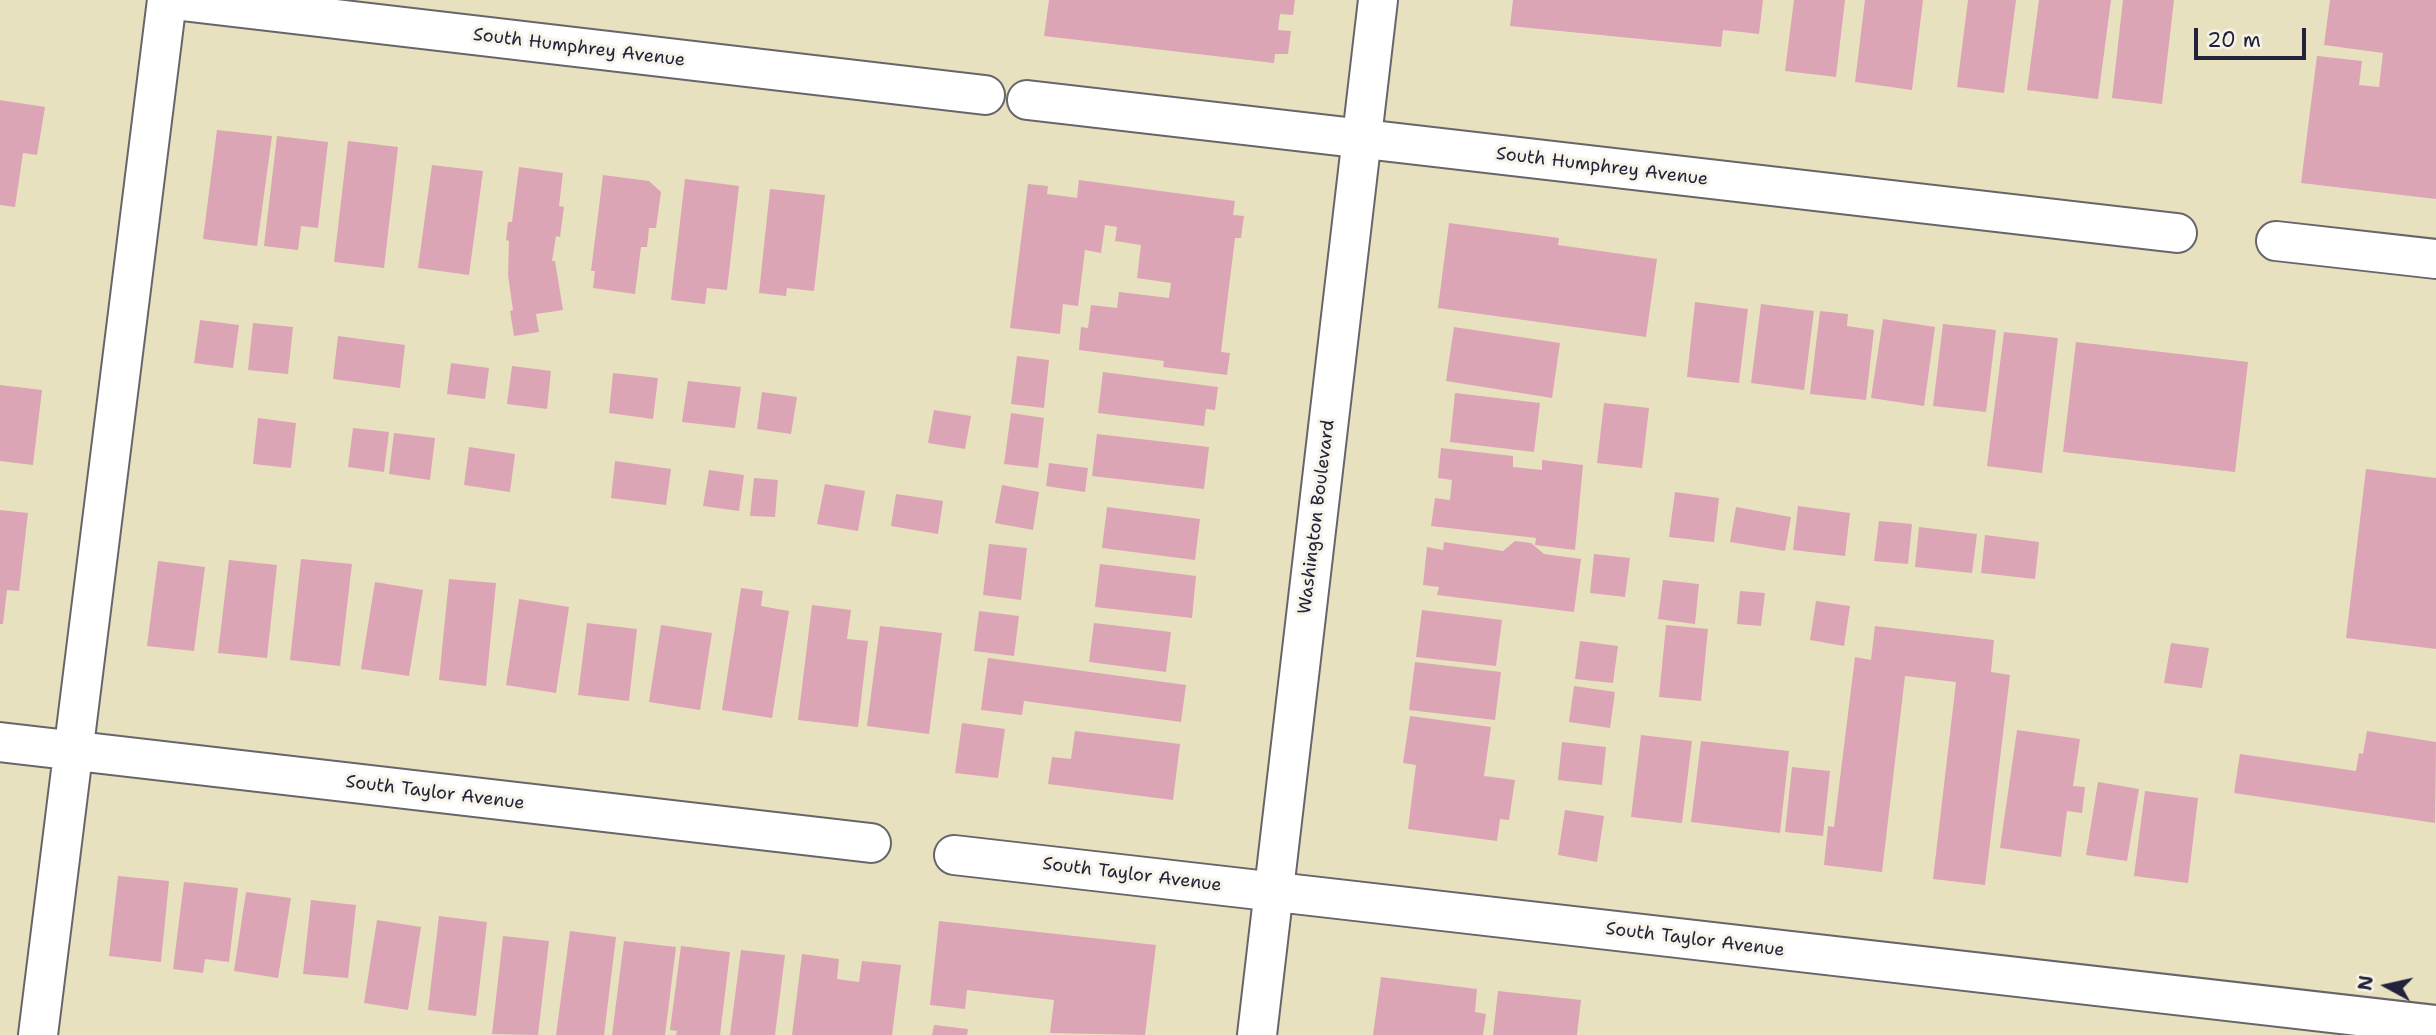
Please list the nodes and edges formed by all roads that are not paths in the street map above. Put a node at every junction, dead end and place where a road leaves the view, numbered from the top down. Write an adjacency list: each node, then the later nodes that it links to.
1 (167, 0): 11 (street)
2 (173, 0): 4 (street, South Humphrey Avenue)
3 (1378, 0): 6 (street, Washington Boulevard)
4 (985, 95)
5 (1027, 100): 6 (street, South Humphrey Avenue)
6 (1361, 139): 7 (street, South Humphrey Avenue); 14 (street, Washington Boulevard)
7 (2177, 233)
8 (2276, 241): 9 (street)
9 (2436, 259)
10 (0, 743): 11 (street, South Taylor Avenue)
11 (73, 751): 12 (street, South Taylor Avenue); 16 (street)
12 (871, 843)
13 (954, 855): 14 (street, South Taylor Avenue)
14 (1274, 892): 15 (street, South Taylor Avenue); 17 (street, Washington Boulevard)
15 (2436, 1025)
16 (38, 1035)
17 (1257, 1035)

